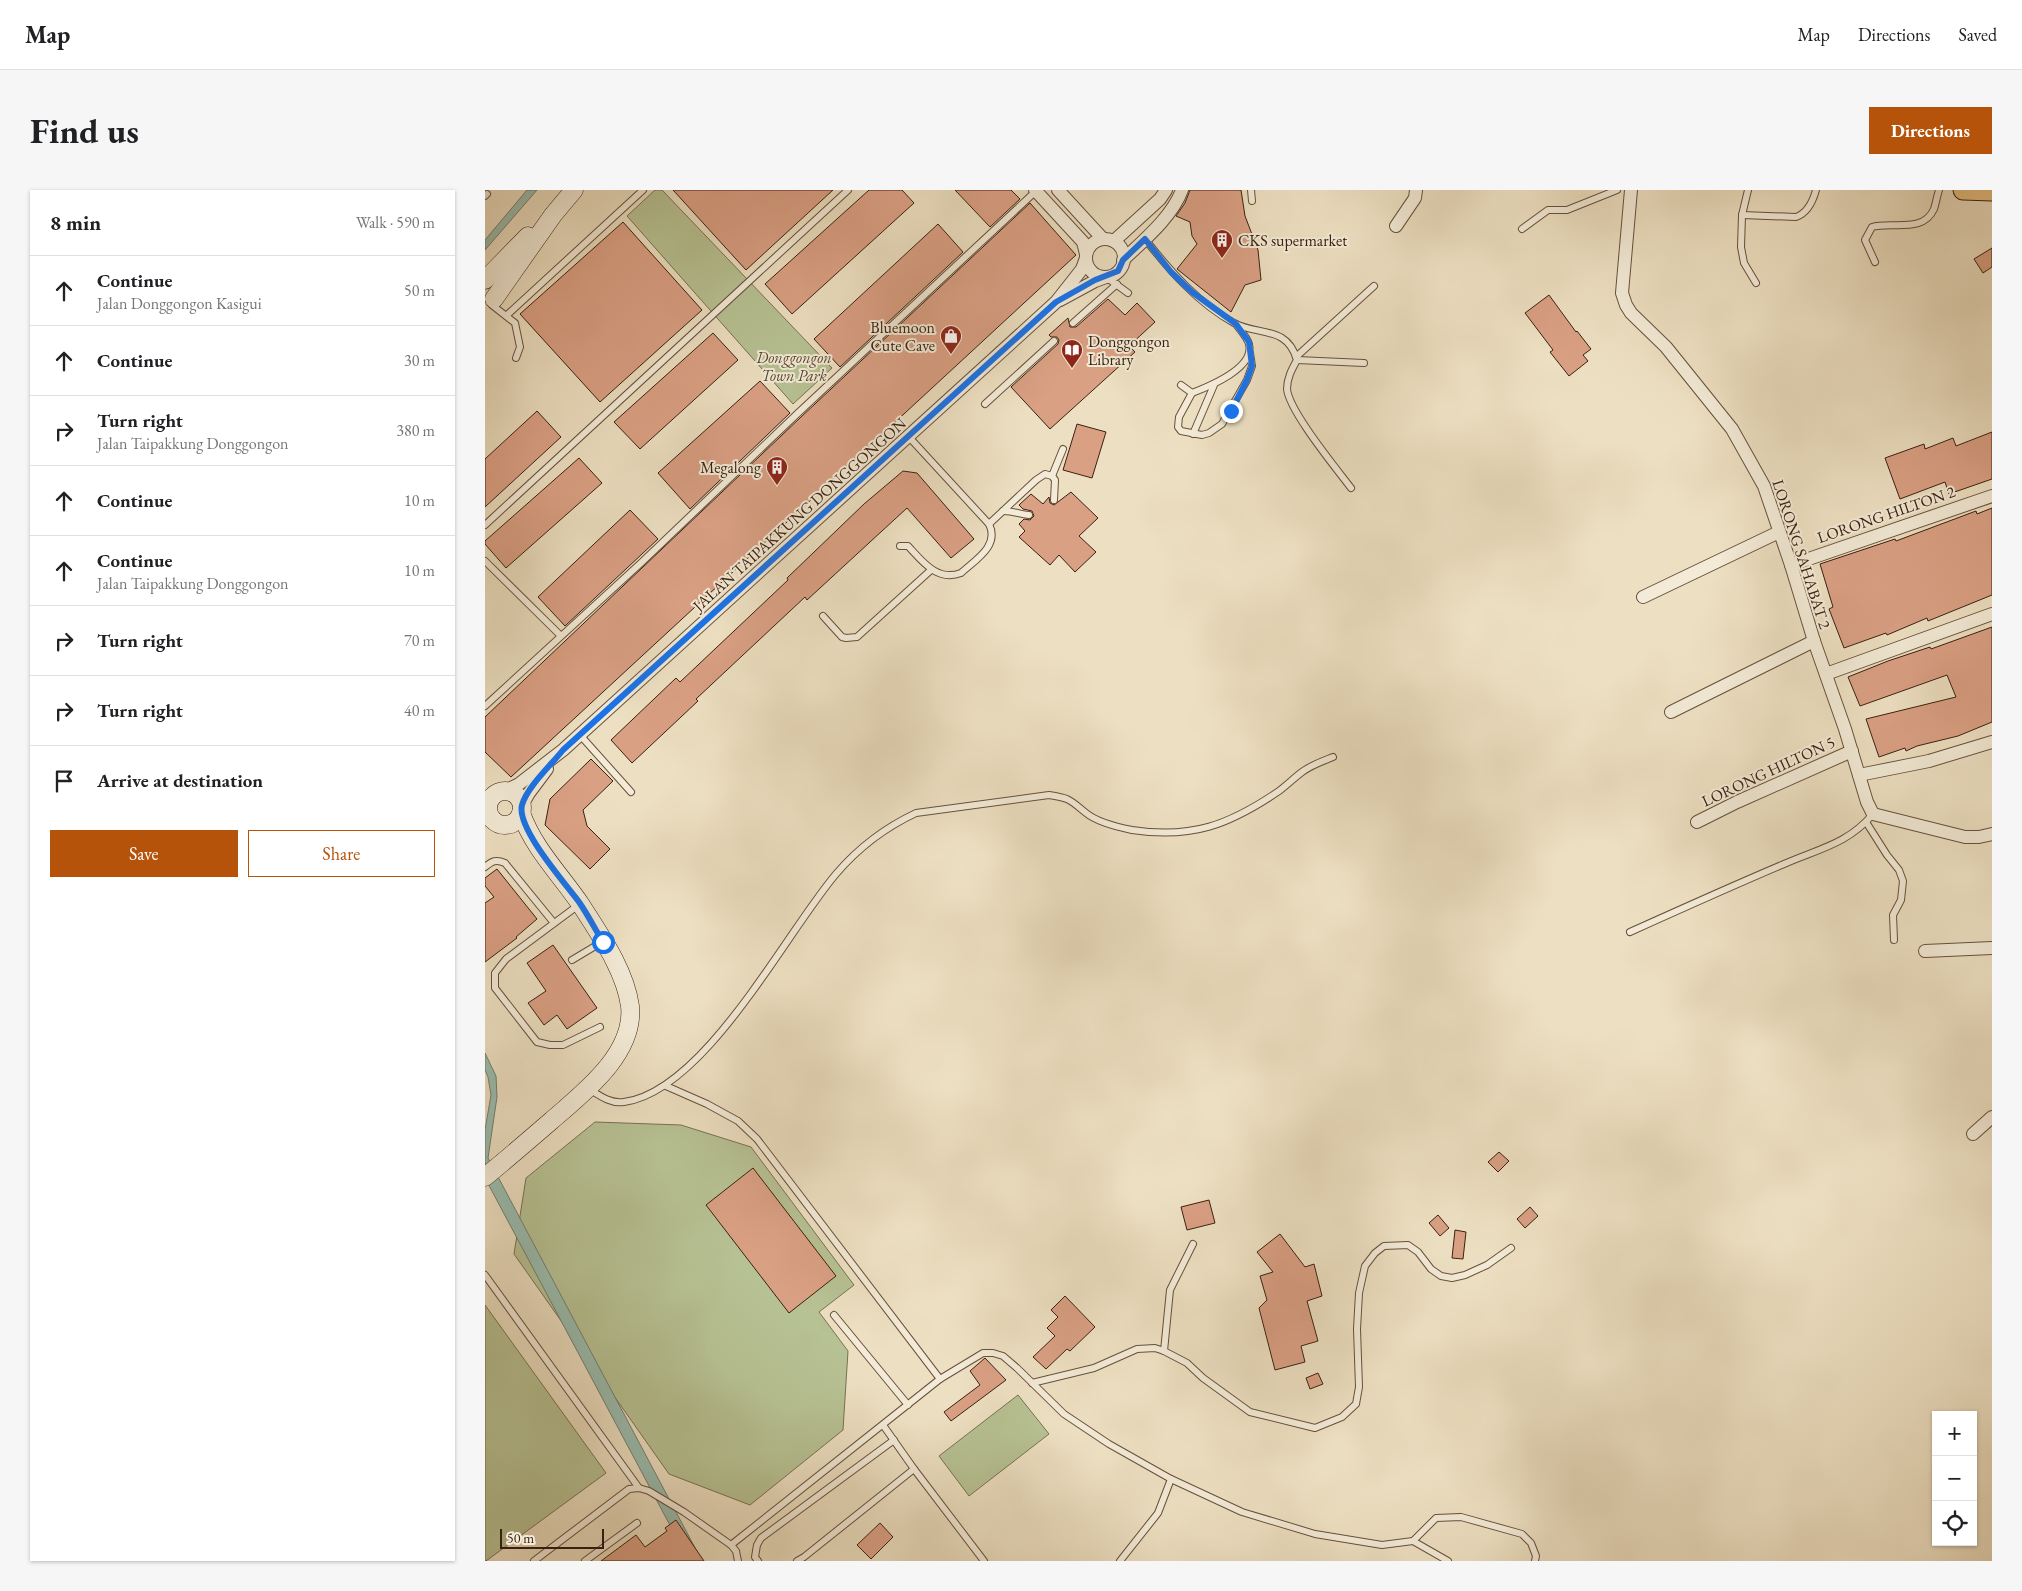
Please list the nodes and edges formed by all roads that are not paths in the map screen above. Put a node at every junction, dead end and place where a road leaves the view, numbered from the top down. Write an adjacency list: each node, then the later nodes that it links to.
1 (574, 190): 18 (street)
2 (643, 190): 34 (lane)
3 (848, 190): 56 (lane)
4 (1059, 190): 23 (street)
5 (1166, 190): 23 (street)
6 (1182, 190): 22 (street)
7 (1251, 190): 17 (lane)
8 (1417, 190): 20 (street)
9 (1617, 190): 21 (lane)
10 (1631, 190): 57 (street, LORONG SAHABAT 2)
11 (1748, 190): 19 (lane)
12 (1816, 190): 19 (lane)
13 (1939, 190): 26 (lane)
14 (1963, 190): 16 (main road)
15 (1035, 191): 24 (street); 65 (lane)
16 (1992, 191)
17 (1252, 201)
18 (553, 215): 27 (street); 32 (street)
19 (1742, 215): 29 (lane)
20 (1396, 226)
21 (1522, 229)
22 (1145, 239): 23 (street); 25 (street); 36 (lane)
23 (1109, 240): 24 (street); 25 (street)
24 (1086, 256): 28 (street); 33 (street, JALAN TAIPAKKUNG DONGGONGON)
25 (1123, 260): 28 (street)
26 (1875, 262)
27 (485, 280)
28 (1112, 280): 31 (lane); 33 (street, JALAN TAIPAKKUNG DONGGONGON); 35 (lane)
29 (1755, 283)
30 (1374, 286): 40 (lane)
31 (1128, 293)
32 (489, 300): 34 (lane)
33 (1056, 302): 47 (street, JALAN TAIPAKKUNG DONGGONGON)
34 (507, 315): 39 (lane)
35 (1073, 324)
36 (1236, 324): 38 (lane); 40 (lane)
37 (1054, 341): 45 (lane)
38 (1250, 353): 43 (lane); 46 (lane)
39 (516, 358)
40 (1296, 358): 41 (lane); 50 (lane)
41 (1364, 363)
42 (1181, 385): 44 (lane)
43 (1214, 385): 44 (lane); 46 (lane)
44 (1192, 393): 46 (lane)
45 (985, 404)
46 (1193, 434)
47 (908, 436): 55 (lane); 70 (street, JALAN TAIPAKKUNG DONGGONGON)
48 (1063, 449): 49 (lane)
49 (1052, 476): 52 (lane); 53 (lane)
50 (1351, 488)
51 (1992, 496): 60 (street, LORONG HILTON 2)
52 (1054, 500)
53 (1003, 511): 54 (lane); 55 (lane)
54 (1029, 515)
55 (989, 524): 61 (lane)
56 (485, 525)
57 (1779, 532): 60 (street, LORONG SAHABAT 2); 62 (street)
58 (899, 546): 61 (lane)
59 (485, 561): 65 (lane)
60 (1791, 565): 66 (street, LORONG SAHABAT 2)
61 (931, 570): 64 (lane)
62 (1643, 597)
63 (1992, 614): 67 (street)
64 (823, 616)
65 (560, 635): 68 (lane)
66 (1814, 641): 67 (street, LORONG SAHABAT 2); 69 (street)
67 (1826, 674): 73 (street, LORONG SAHABAT 2)
68 (485, 706)
69 (1671, 712)
70 (580, 735): 72 (street, JALAN TAIPAKKUNG DONGGONGON); 76 (lane)
71 (1992, 742): 75 (street)
72 (563, 750): 77 (street, JALAN TAIPAKKUNG DONGGONGON); 78 (street, JALAN TAIPAKKUNG DONGGONGON)
73 (1851, 751): 75 (street, LORONG SAHABAT 2); 80 (street, LORONG HILTON 5)
74 (1333, 757): 94 (lane)
75 (1859, 775): 79 (street, LORONG SAHABAT 2)
76 (631, 792)
77 (492, 795): 78 (street); 81 (street)
78 (521, 809): 81 (street); 83 (street)
79 (1870, 818): 82 (street); 87 (lane); 88 (lane)
80 (1697, 822)
81 (501, 824): 83 (street)
82 (1992, 834)
83 (549, 864): 85 (street)
84 (485, 867): 86 (lane)
85 (580, 904): 86 (lane); 89 (street)
86 (554, 923): 93 (lane)
87 (1630, 932)
88 (1895, 940)
89 (603, 942): 92 (lane); 95 (street)
90 (1992, 948): 91 (street)
91 (1925, 951)
92 (571, 960)
93 (600, 1027)
94 (666, 1086): 95 (lane); 104 (lane)
95 (588, 1089): 98 (street)
96 (1992, 1117): 97 (street)
97 (1973, 1134)
98 (485, 1177)
99 (1193, 1244): 103 (lane)
100 (1511, 1248): 103 (lane)
101 (485, 1275): 111 (lane)
102 (833, 1315): 106 (lane)
103 (1164, 1351): 105 (lane)
104 (940, 1379): 105 (lane); 106 (lane)
105 (1032, 1383): 110 (lane)
106 (908, 1405): 107 (lane)
107 (883, 1425): 108 (lane); 114 (lane)
108 (894, 1440): 109 (lane); 118 (lane)
109 (914, 1469): 119 (lane); 120 (lane)
110 (1171, 1479): 113 (lane); 121 (lane)
111 (639, 1488): 114 (lane); 115 (lane)
112 (637, 1523): 116 (lane)
113 (1413, 1541): 122 (lane); 123 (lane)
114 (731, 1545): 117 (lane)
115 (534, 1561)
116 (585, 1561)
117 (738, 1561)
118 (758, 1561)
119 (797, 1561)
120 (984, 1561)
121 (1120, 1561)
122 (1448, 1561)
123 (1535, 1561)

